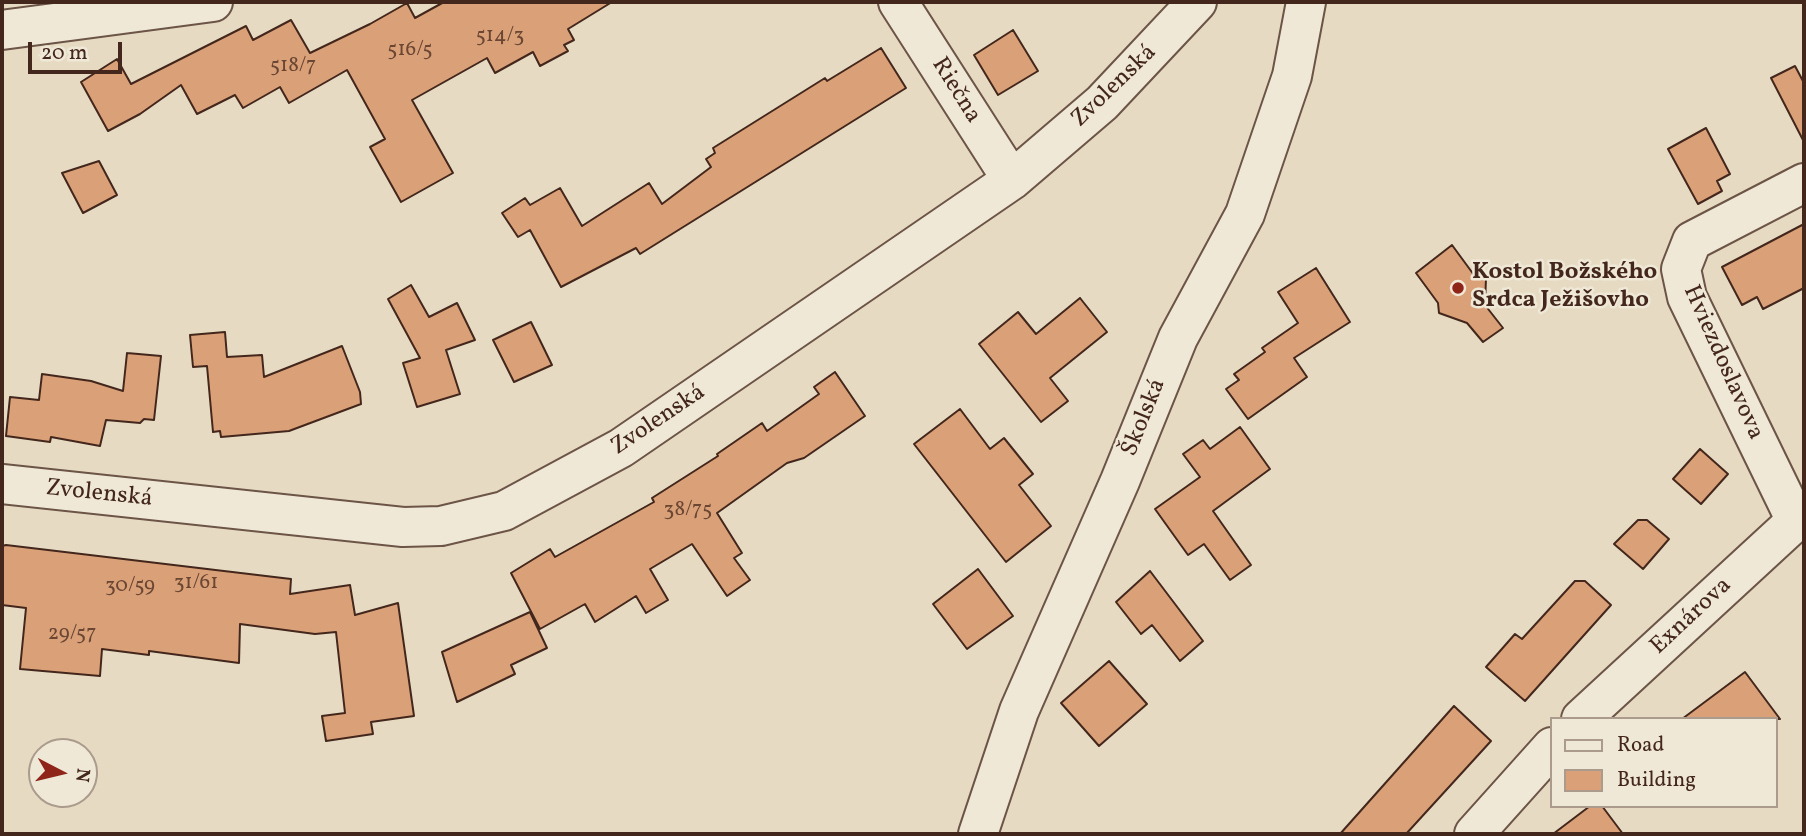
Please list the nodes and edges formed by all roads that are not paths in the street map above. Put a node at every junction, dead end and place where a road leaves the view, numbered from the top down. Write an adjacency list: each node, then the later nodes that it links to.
1 (213, 2): 5 (street)
2 (898, 2): 6 (street, Riečna)
3 (1197, 2): 6 (street, Zvolenská)
4 (1306, 2): 12 (street, Školská)
5 (2, 30)
6 (1012, 180): 8 (street, Zvolenská)
7 (1804, 183): 9 (street, Hviezdoslavova)
8 (2, 484)
9 (1800, 519): 10 (street, Exnárova)
10 (1583, 717)
11 (1550, 749): 13 (street)
12 (978, 834)
13 (1474, 834)

